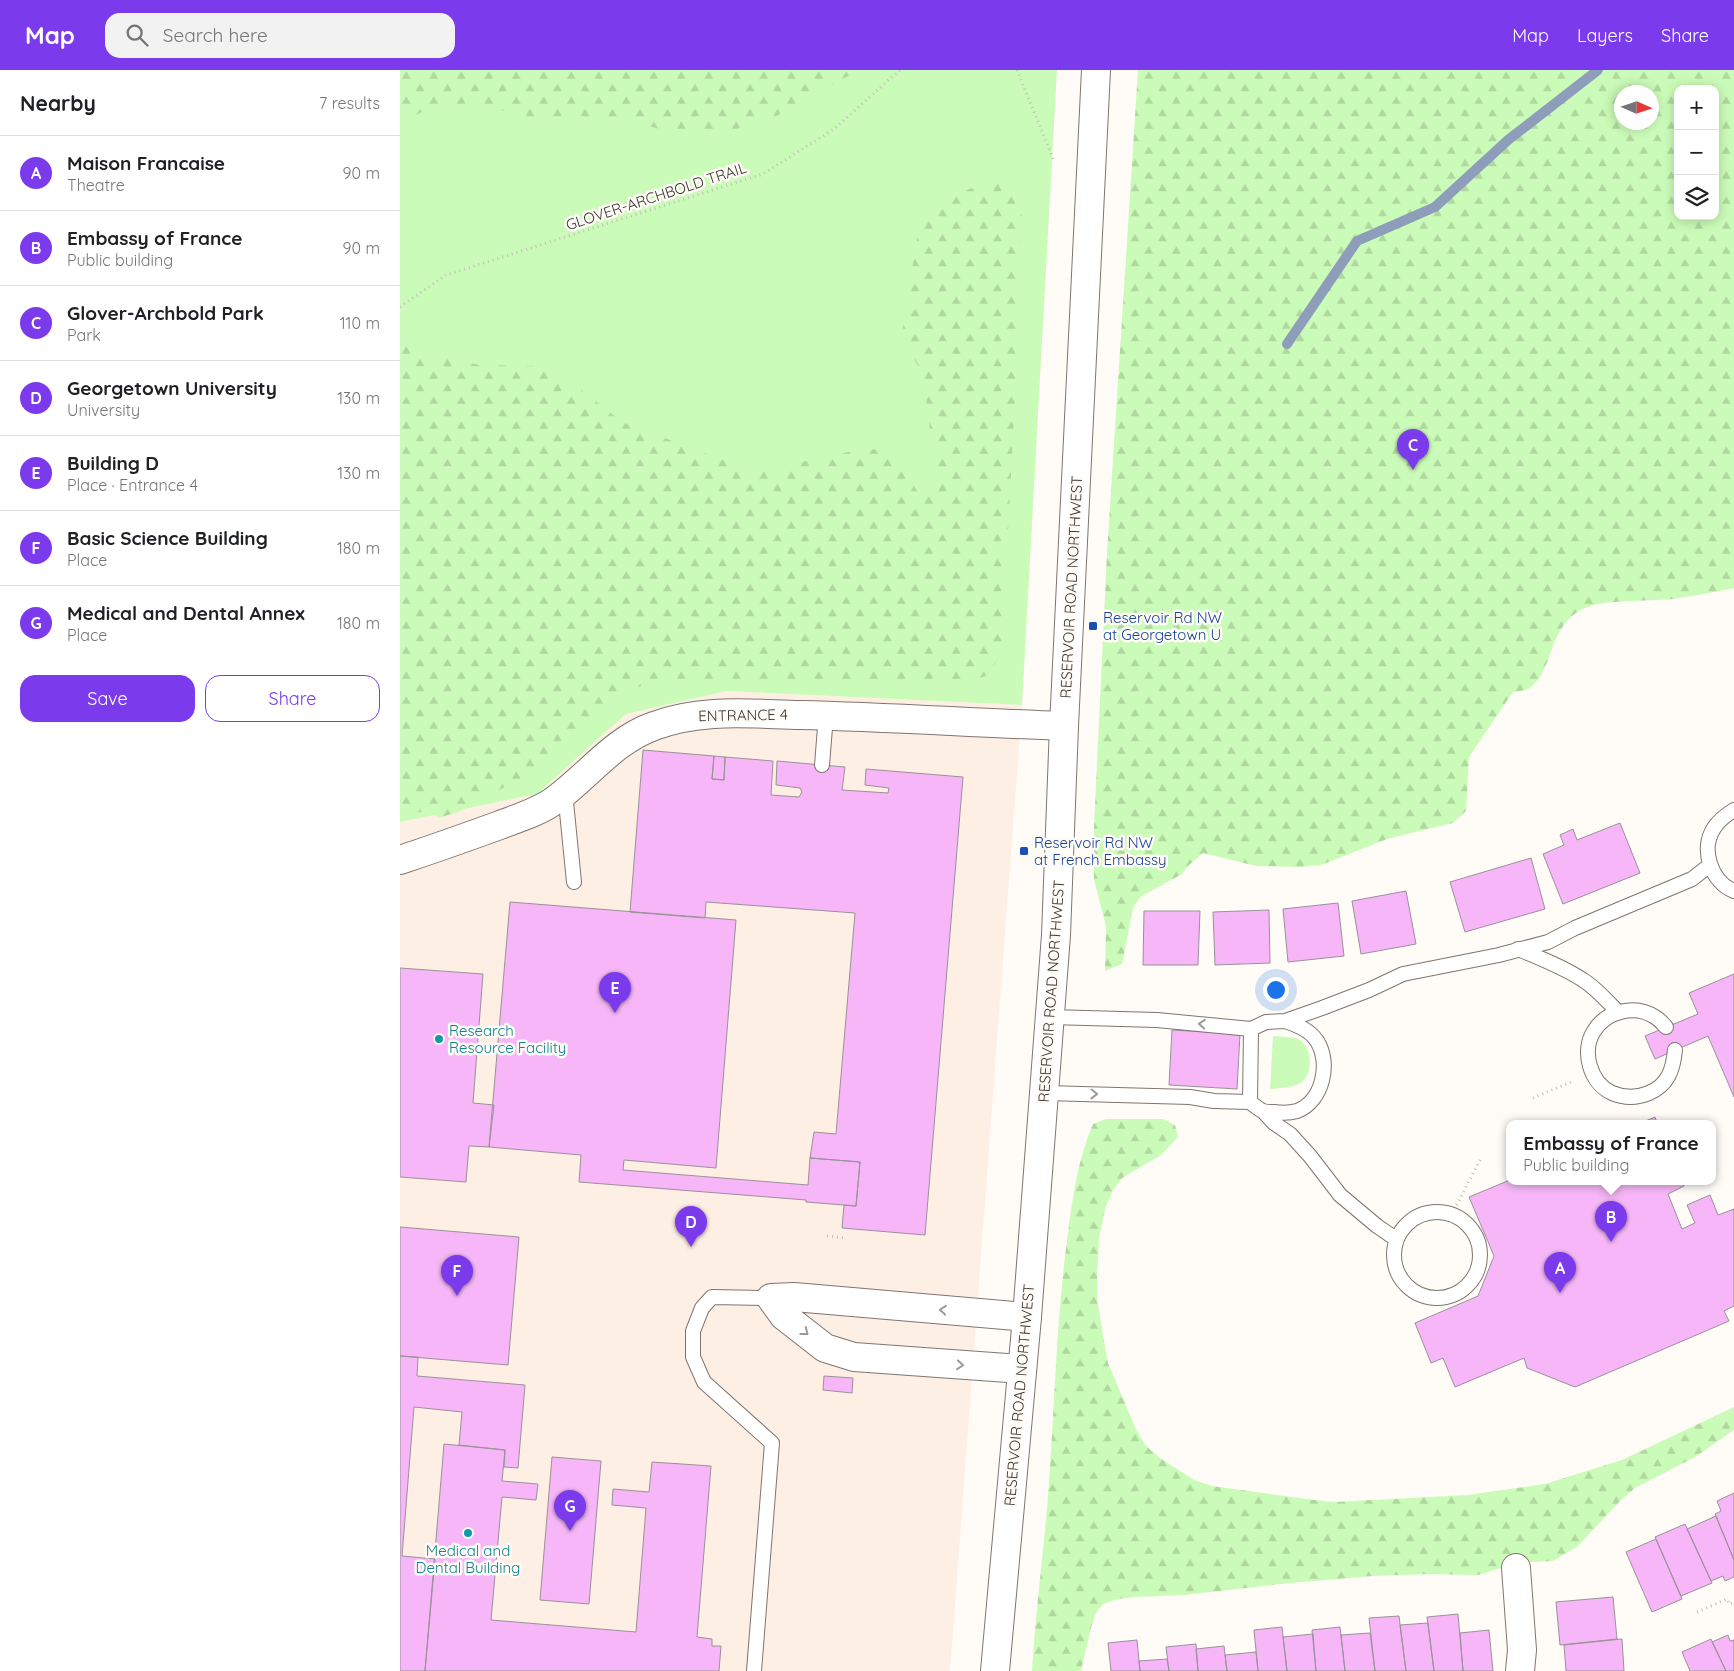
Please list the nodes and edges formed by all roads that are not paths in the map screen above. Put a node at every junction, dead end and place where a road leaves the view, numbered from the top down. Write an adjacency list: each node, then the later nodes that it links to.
1 (1096, 70): 3 (main road, RESERVOIR ROAD NORTHWEST)
2 (826, 715): 3 (main road, ENTRANCE 4); 4 (lane); 5 (main road, ENTRANCE 4)
3 (1064, 726): 13 (main road, RESERVOIR ROAD NORTHWEST)
4 (822, 765)
5 (565, 792): 7 (main road, ENTRANCE 4); 9 (lane)
6 (1734, 810): 8 (lane)
7 (400, 860)
8 (1710, 865): 10 (lane); 11 (lane)
9 (574, 882)
10 (1734, 891)
11 (1518, 949): 12 (lane); 14 (lane)
12 (1618, 1012): 15 (lane); 17 (lane)
13 (1050, 1017): 16 (lane, one-way to 13); 18 (main road, RESERVOIR ROAD NORTHWEST)
14 (1285, 1020): 16 (lane); 20 (lane)
15 (1666, 1027)
16 (1251, 1028): 19 (lane)
17 (1675, 1050)
18 (1045, 1093): 19 (lane, one-way to 19); 23 (main road, RESERVOIR ROAD NORTHWEST)
19 (1250, 1102): 20 (lane)
20 (1263, 1111): 21 (lane)
21 (1396, 1239): 21 (lane)
22 (771, 1298): 23 (main road, one-way to 22); 24 (main road, one-way to 24); 26 (lane)
23 (1026, 1317): 24 (main road, RESERVOIR ROAD NORTHWEST)
24 (1022, 1370): 27 (main road, RESERVOIR ROAD NORTHWEST)
25 (1516, 1568): 28 (main road)
26 (754, 1671)
27 (995, 1671)
28 (1520, 1671)

